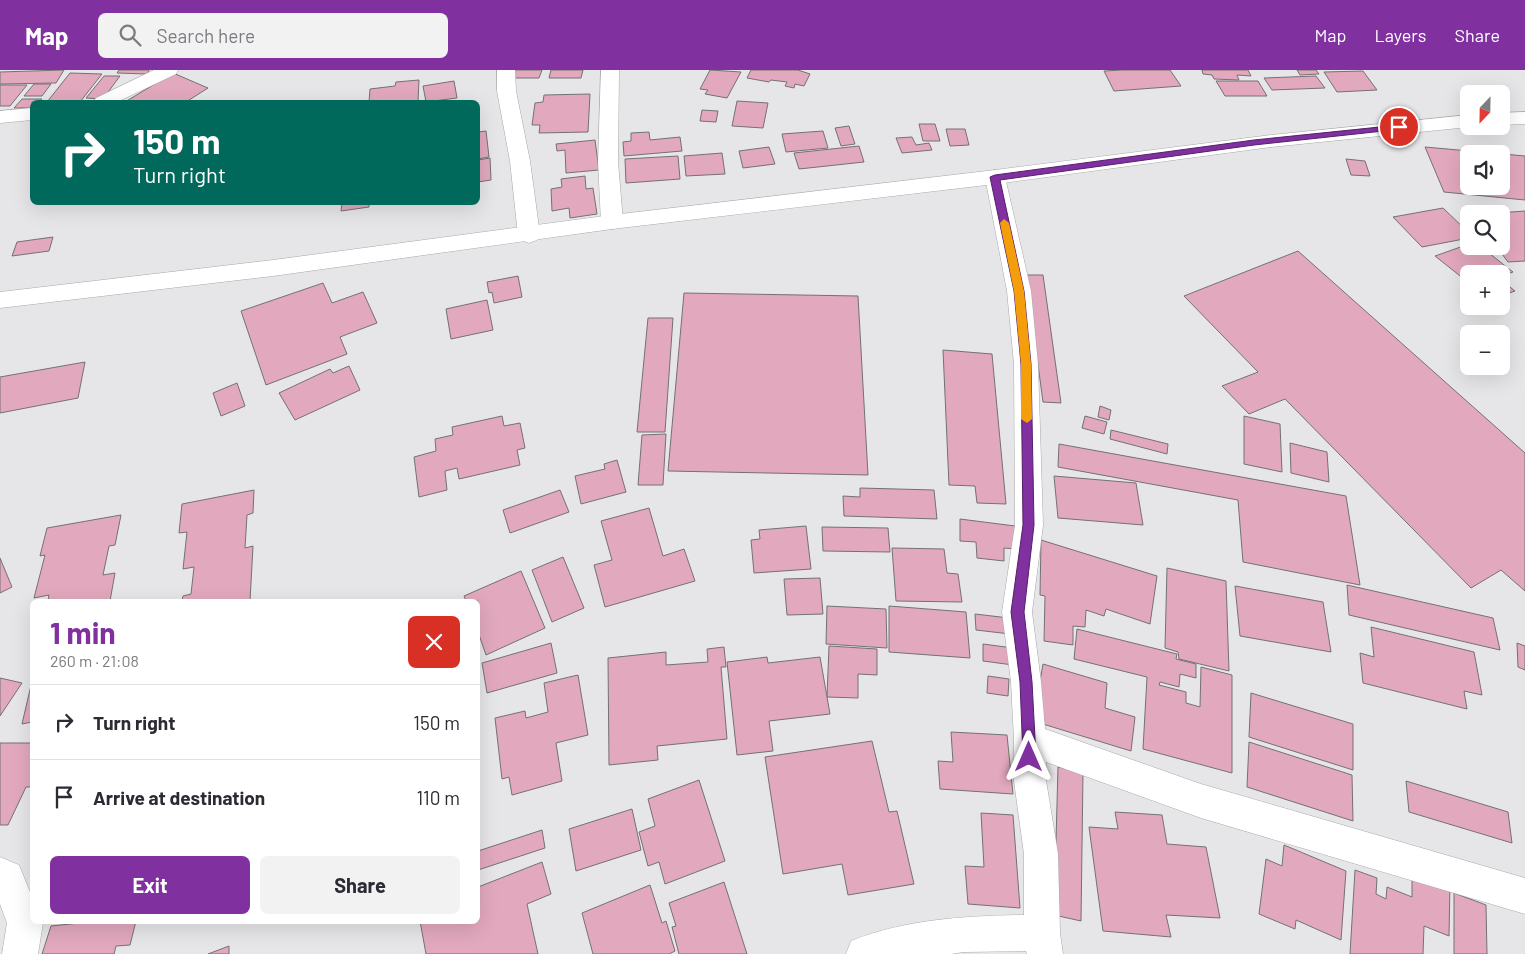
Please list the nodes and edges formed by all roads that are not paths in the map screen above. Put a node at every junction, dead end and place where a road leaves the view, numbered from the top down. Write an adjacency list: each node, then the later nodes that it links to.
1 (169, 70): 4 (street)
2 (506, 70): 12 (street)
3 (610, 70): 11 (street)
4 (106, 100)
5 (30, 114): 6 (street)
6 (0, 117)
7 (1525, 118): 8 (street)
8 (1510, 119)
9 (1460, 122): 10 (street)
10 (995, 177): 11 (street); 14 (street)
11 (612, 222): 12 (street)
12 (528, 235): 13 (street)
13 (0, 300)
14 (1030, 740): 16 (street); 17 (street)
15 (0, 874): 18 (street)
16 (1525, 896)
17 (1043, 943): 19 (street)
18 (20, 954)
19 (864, 954)

